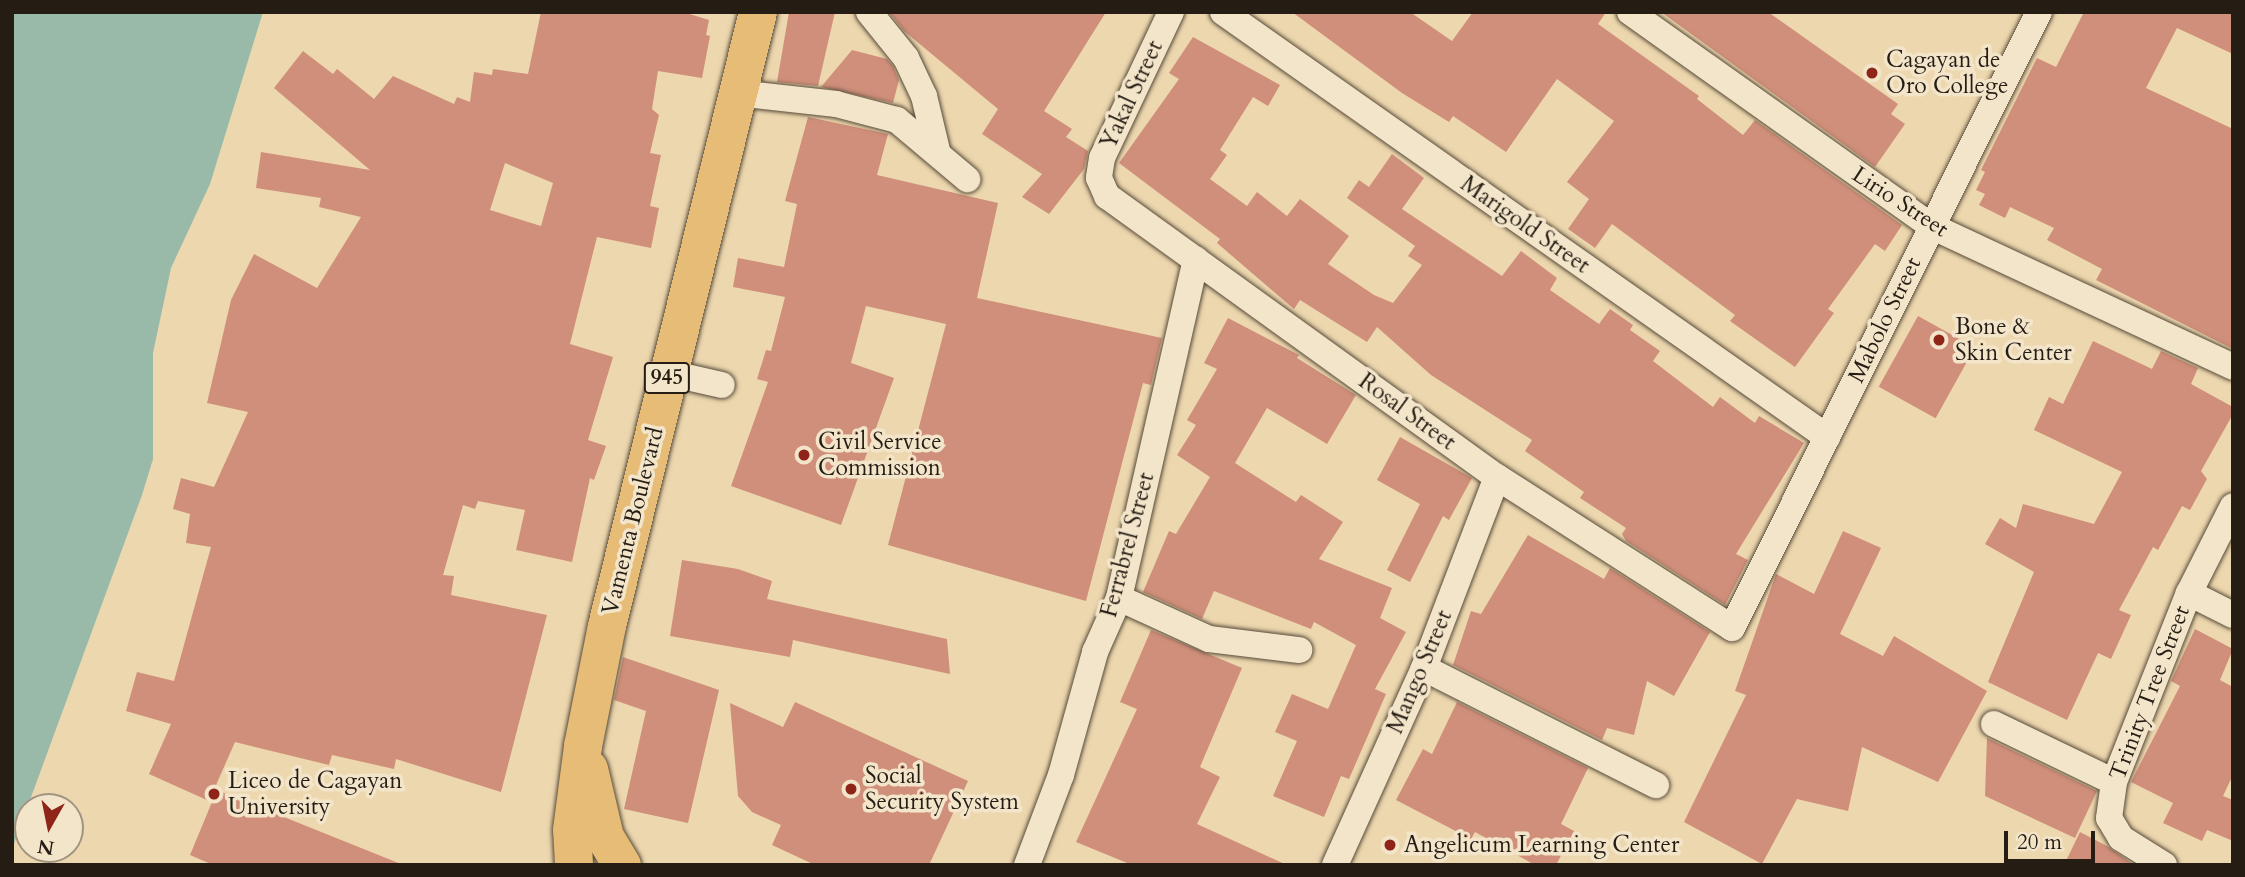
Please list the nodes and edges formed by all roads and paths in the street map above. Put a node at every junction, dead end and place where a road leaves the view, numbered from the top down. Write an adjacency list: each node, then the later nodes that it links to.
1 (758, 12): 7 (main road, Vamenta Boulevard / 945)
2 (869, 12): 8 (street)
3 (1171, 12): 9 (street, Yakal Street)
4 (1223, 12): 16 (street, Marigold Street)
5 (1630, 12): 11 (street, Lirio Street)
6 (2039, 12): 11 (street, Mabolo Street)
7 (737, 93): 8 (street); 14 (main road, Vamenta Boulevard / 945)
8 (937, 150): 10 (street)
9 (1099, 178): 12 (street, Rosal Street)
10 (967, 179)
11 (1931, 226): 13 (street, Lirio Street); 16 (street, Mabolo Street)
12 (1196, 260): 17 (street, Rosal Street); 20 (street, Ferrabrel Street)
13 (2233, 367)
14 (669, 373): 15 (street); 26 (main road, Vamenta Boulevard / 945)
15 (722, 386)
16 (1827, 437): 22 (street, Mabolo Street)
17 (1497, 477): 22 (street, Rosal Street); 24 (street, Mango Street)
18 (2233, 506): 19 (street, Trinity Tree Street)
19 (2189, 593): 21 (street); 27 (street, Trinity Tree Street)
20 (1119, 598): 23 (street); 31 (street, Ferrabrel Street)
21 (2233, 615)
22 (1732, 628)
23 (1299, 650)
24 (1424, 668): 28 (street); 32 (street, Mango Street)
25 (1994, 724): 27 (street)
26 (583, 746): 29 (main road); 30 (main road, Vamenta Boulevard / 945)
27 (2114, 782): 33 (street, Trinity Tree Street)
28 (1656, 785)
29 (574, 865)
30 (622, 865)
31 (1027, 865)
32 (1335, 865)
33 (2164, 865)

